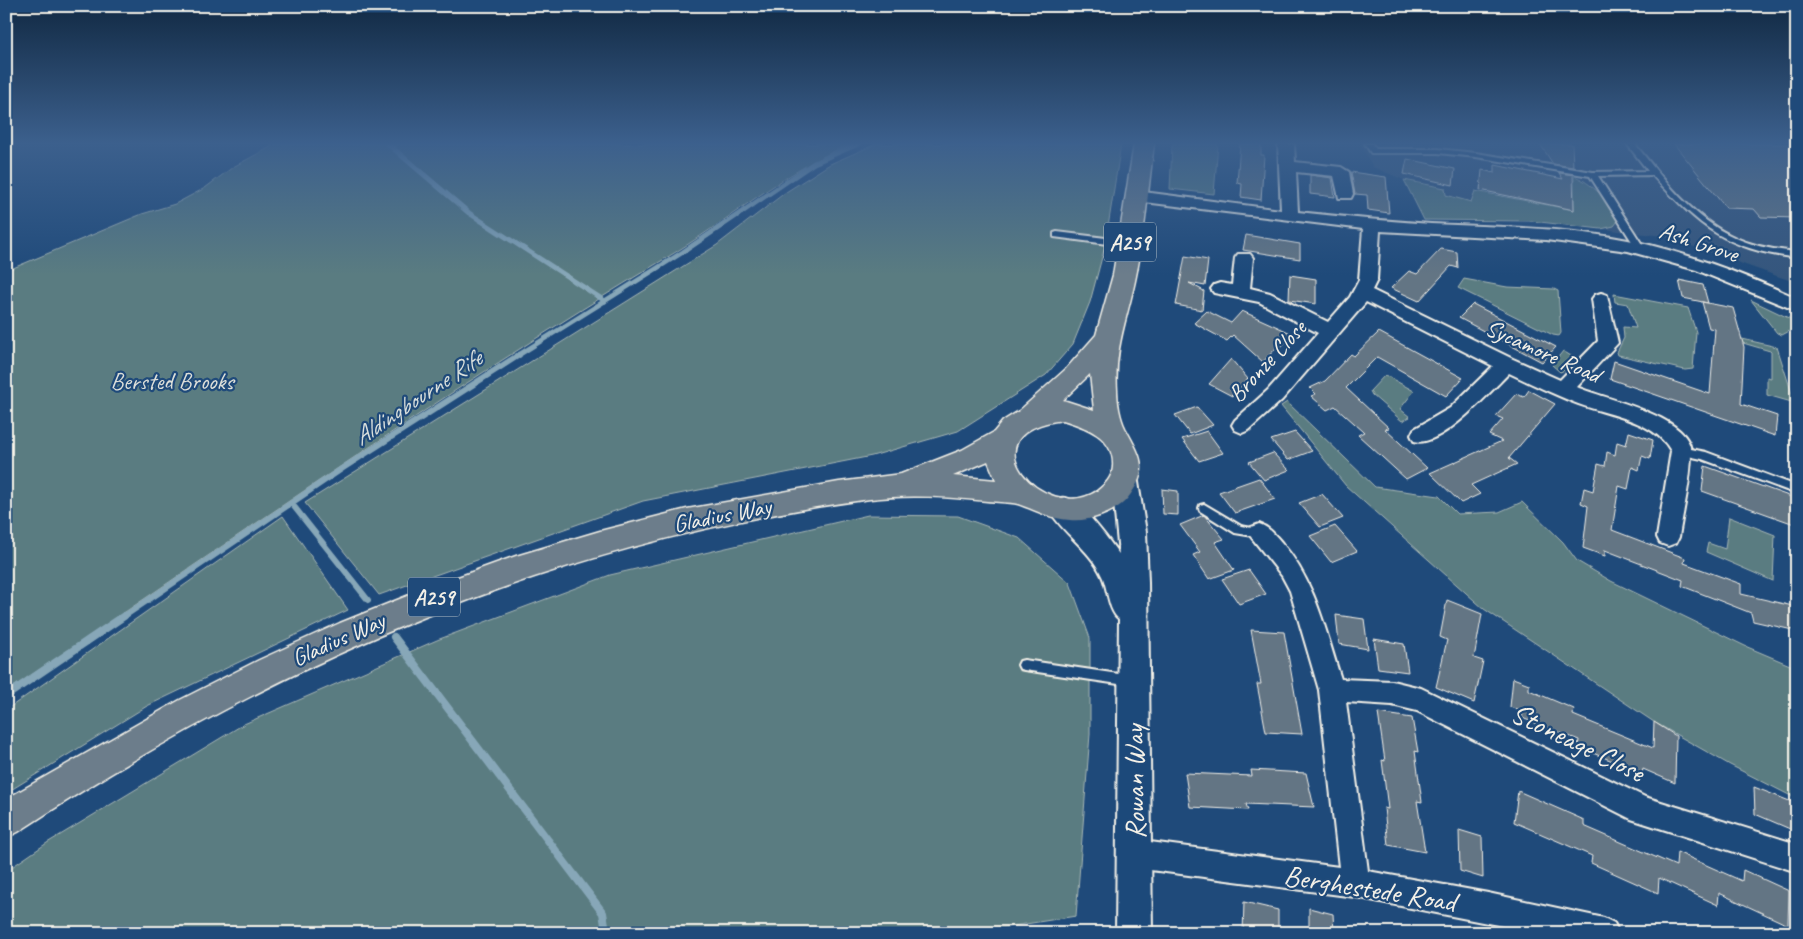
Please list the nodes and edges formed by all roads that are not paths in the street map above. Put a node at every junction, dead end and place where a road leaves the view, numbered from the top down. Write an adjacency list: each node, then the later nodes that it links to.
1 (1137, 188): 7 (highway, A259)
2 (1289, 188): 8 (street)
3 (1344, 188): 6 (street)
4 (1602, 188): 12 (lane)
5 (1669, 188): 13 (lane)
6 (1345, 194)
7 (1136, 196): 8 (street, Ash Grove); 11 (highway, A259)
8 (1290, 215): 9 (street, Ash Grove)
9 (1372, 225): 12 (street, Ash Grove); 16 (street)
10 (1057, 234): 11 (lane)
11 (1130, 244): 21 (highway, A259)
12 (1641, 249): 19 (street, Ash Grove)
13 (1797, 254)
14 (1244, 258): 17 (street)
15 (1220, 289): 17 (street, Bronze Close)
16 (1362, 292): 20 (street, Bronze Close); 22 (street, Sycamore Road)
17 (1240, 293): 20 (street, Bronze Close)
18 (1601, 299): 23 (street)
19 (1797, 305)
20 (1329, 331): 25 (street, Bronze Close)
21 (1106, 338): 24 (highway, A259); 26 (highway, A259)
22 (1506, 364): 23 (street, Sycamore Road); 27 (street)
23 (1564, 389): 29 (street, Sycamore Road)
24 (1030, 416): 26 (highway); 28 (highway)
25 (1242, 425)
26 (1112, 429): 30 (highway)
27 (1420, 435)
28 (1004, 439): 31 (highway, Gladius Way / A259); 33 (highway)
29 (1681, 451): 32 (lane); 37 (street)
30 (1125, 482): 34 (highway); 38 (street, Rowan Way)
31 (903, 485): 33 (highway, Gladius Way / A259); 42 (highway, Gladius Way / A259)
32 (1797, 490)
33 (1024, 494): 34 (highway)
34 (1062, 508): 38 (street, Rowan Way)
35 (1204, 508): 36 (lane)
36 (1259, 533): 41 (street)
37 (1668, 538)
38 (1134, 631): 40 (street, Rowan Way)
39 (1024, 665): 40 (lane)
40 (1133, 681): 43 (street, Rowan Way)
41 (1332, 690): 44 (street, Stoneage Close); 45 (street)
42 (6, 820)
43 (1135, 854): 45 (street, Berghestede Road); 47 (street, Rowan Way)
44 (1797, 858)
45 (1355, 883): 46 (street, Berghestede Road)
46 (1595, 931)
47 (1134, 933)

